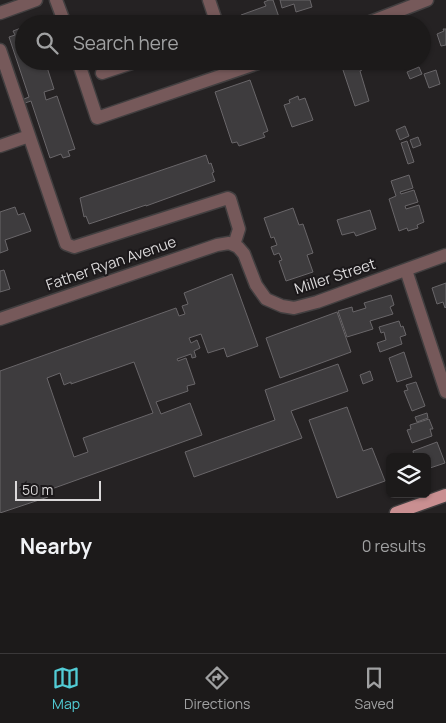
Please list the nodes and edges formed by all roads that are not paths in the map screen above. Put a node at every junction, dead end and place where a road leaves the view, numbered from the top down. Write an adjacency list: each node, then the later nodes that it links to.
1 (36, 0): 5 (street)
2 (56, 0): 6 (street)
3 (209, 0): 7 (street)
4 (427, 0): 8 (street)
5 (0, 14)
6 (62, 15)
7 (214, 15)
8 (388, 15)
9 (0, 50): 14 (street)
10 (81, 70): 12 (street)
11 (111, 70): 13 (street)
12 (224, 70)
13 (102, 73)
14 (29, 136): 15 (street); 16 (street)
15 (0, 146)
16 (234, 245): 18 (street, Miller Street); 19 (street, Father Ryan Avenue)
17 (446, 255): 18 (street, Miller Street)
18 (406, 270): 20 (street)
19 (0, 319)
20 (446, 392)
21 (446, 495): 22 (main road)
22 (396, 513)

